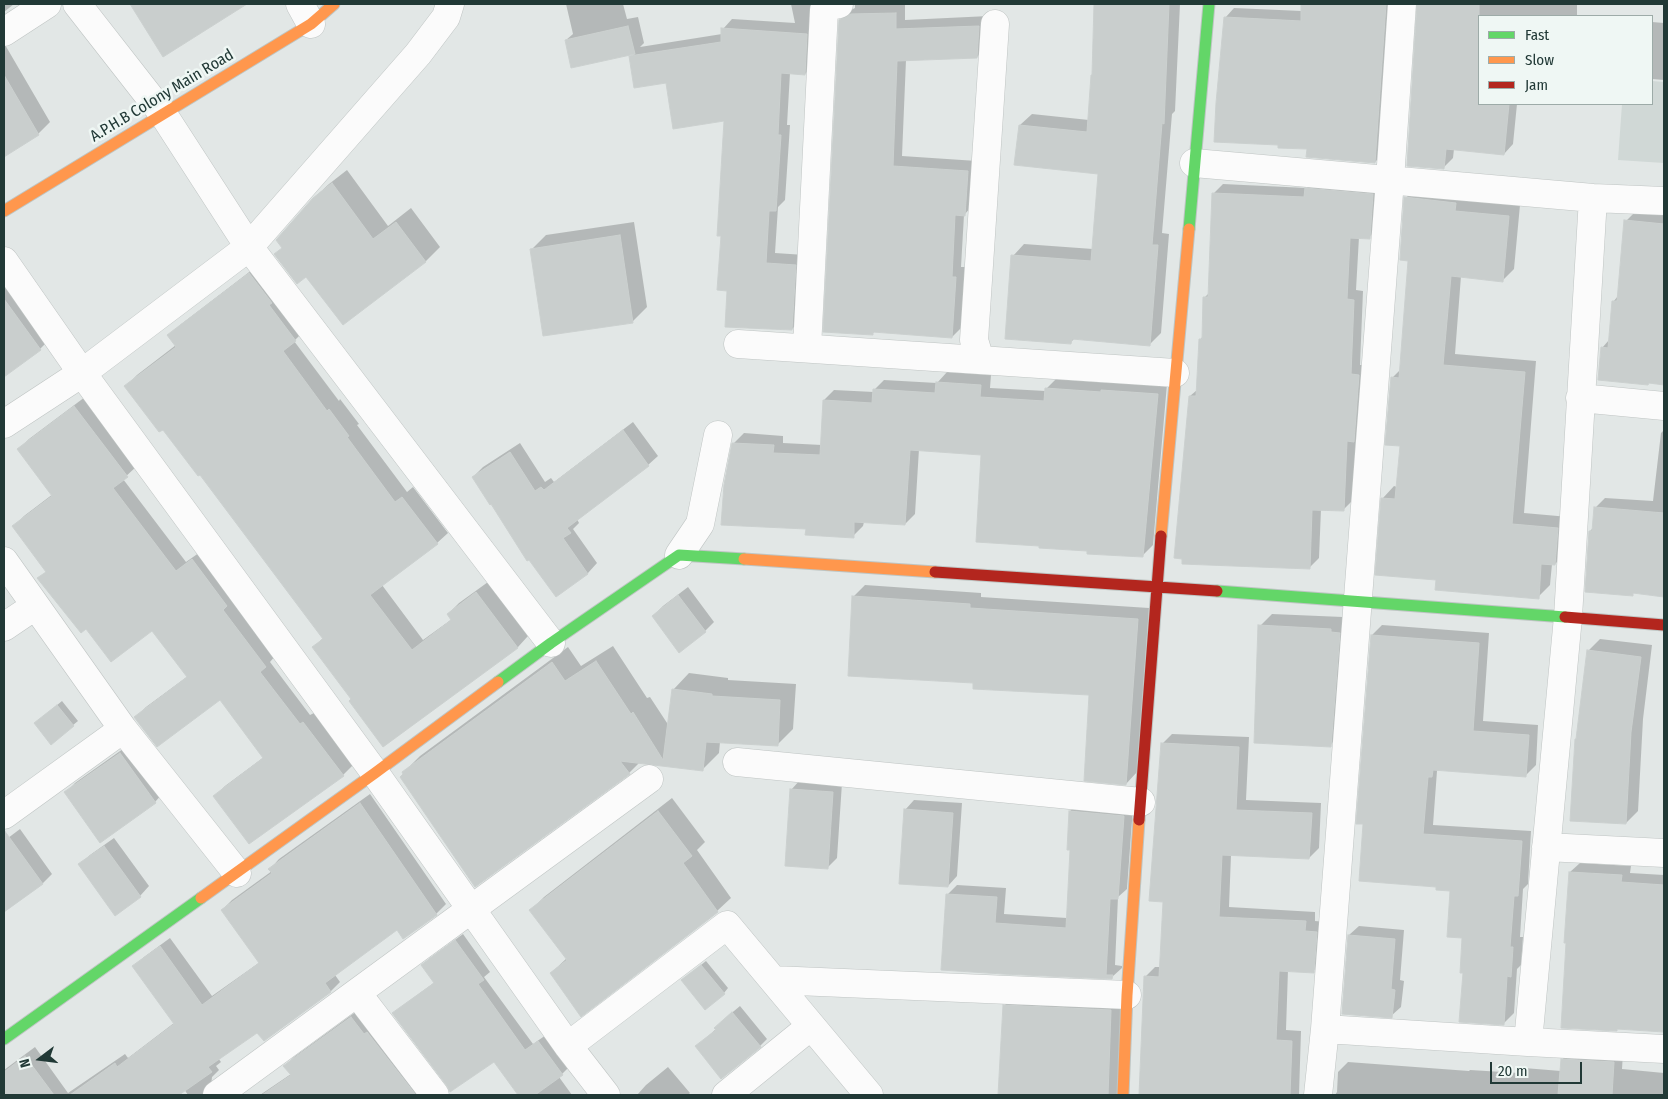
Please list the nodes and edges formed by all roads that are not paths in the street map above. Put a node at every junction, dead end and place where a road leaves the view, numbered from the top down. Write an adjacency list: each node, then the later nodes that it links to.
1 (47, 4): 10 (street)
2 (77, 4): 11 (street)
3 (334, 4): 8 (street, A.P.H.B Colony Main Road)
4 (450, 4): 17 (street)
5 (839, 4): 20 (street)
6 (1209, 4): 12 (street)
7 (1402, 4): 13 (street)
8 (306, 14): 11 (street, A.P.H.B Colony Main Road)
9 (994, 24): 21 (street)
10 (4, 32)
11 (163, 114): 16 (street, A.P.H.B Colony Main Road); 17 (street)
12 (1194, 163): 13 (street); 23 (street)
13 (1390, 180): 14 (street); 31 (street)
14 (1593, 198): 15 (street); 24 (street)
15 (1664, 201)
16 (4, 211)
17 (249, 247): 22 (street); 36 (street)
18 (4, 260): 22 (street)
19 (738, 344): 20 (street)
20 (807, 348): 21 (street)
21 (980, 360): 23 (street)
22 (82, 373): 26 (street); 39 (street)
23 (1175, 373): 30 (street)
24 (1580, 398): 25 (street); 33 (street)
25 (1664, 406)
26 (4, 424)
27 (718, 435): 28 (street)
28 (679, 555): 30 (street); 36 (street)
29 (4, 562): 32 (street)
30 (1156, 588): 31 (street); 41 (street)
31 (1358, 601): 33 (street); 51 (street)
32 (35, 606): 35 (street); 37 (street)
33 (1568, 617): 34 (street); 43 (street)
34 (1664, 625)
35 (4, 627)
36 (551, 643): 39 (street)
37 (123, 729): 42 (street); 45 (street)
38 (737, 762): 41 (street)
39 (375, 773): 45 (street); 46 (street)
40 (649, 779): 46 (street)
41 (1141, 802): 49 (street)
42 (4, 815)
43 (1546, 847): 44 (street); 53 (street)
44 (1664, 853)
45 (237, 873): 52 (street)
46 (471, 909): 48 (street); 54 (street)
47 (773, 980): 49 (street); 50 (street); 54 (street)
48 (356, 993): 56 (street); 57 (street)
49 (1127, 995): 61 (street)
50 (811, 1026): 59 (street); 60 (street)
51 (1325, 1029): 53 (street); 62 (street)
52 (4, 1040)
53 (1528, 1042): 55 (street)
54 (568, 1046): 58 (street)
55 (1664, 1049)
56 (217, 1095)
57 (435, 1095)
58 (606, 1095)
59 (726, 1095)
60 (869, 1095)
61 (1123, 1095)
62 (1318, 1095)

